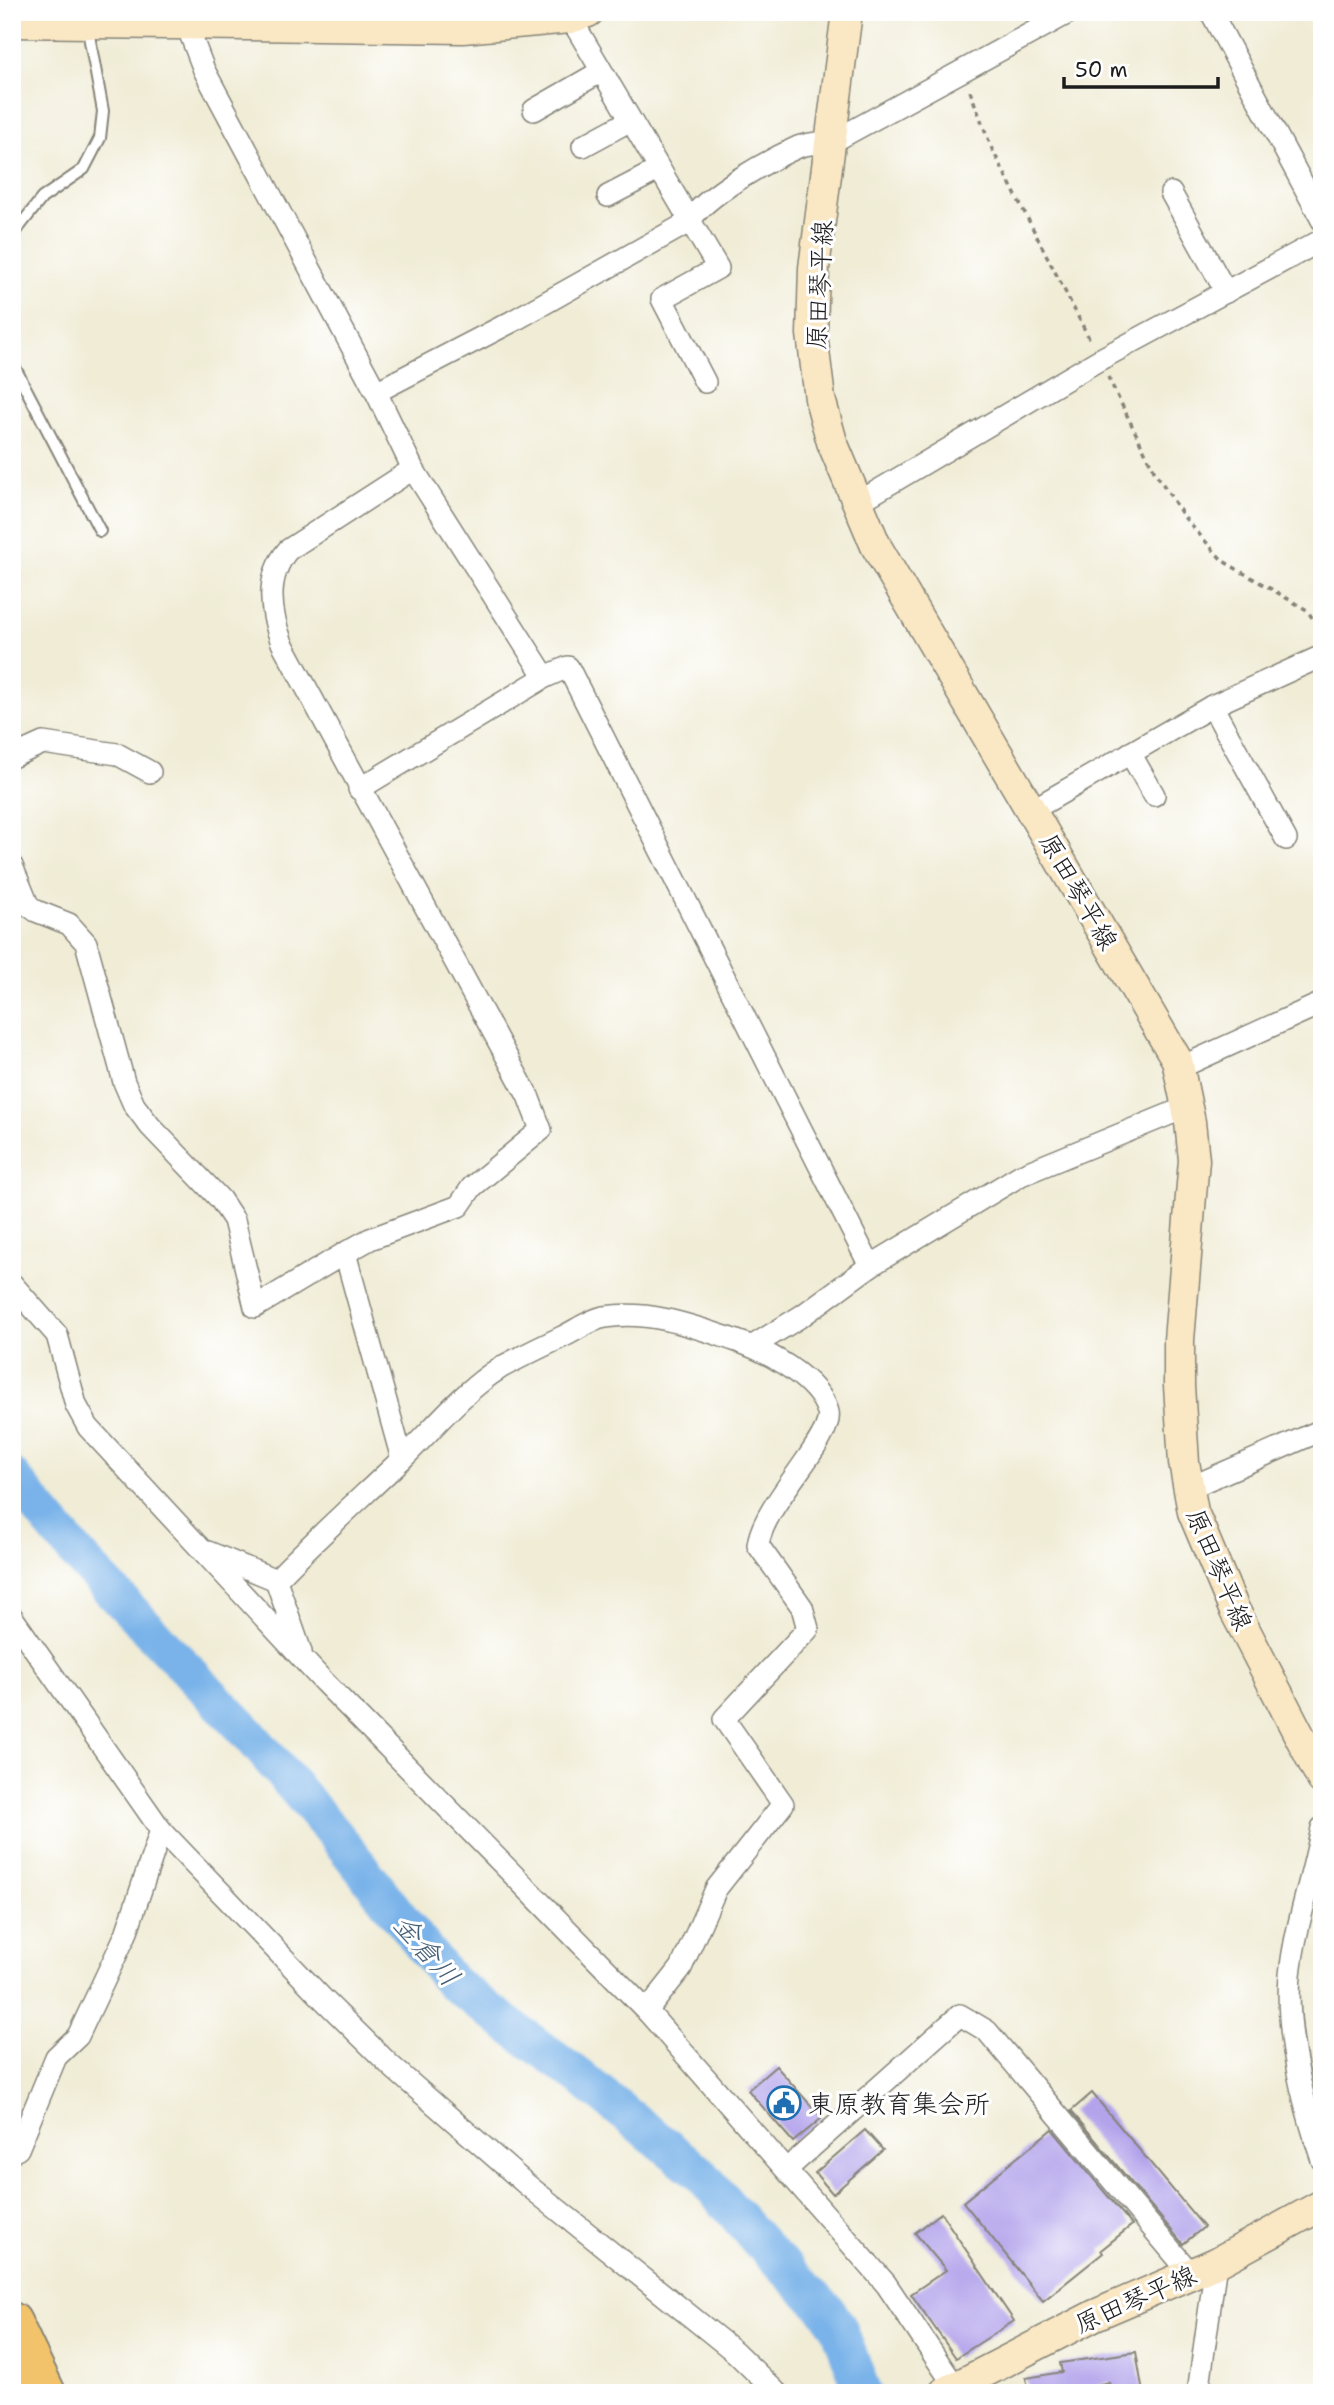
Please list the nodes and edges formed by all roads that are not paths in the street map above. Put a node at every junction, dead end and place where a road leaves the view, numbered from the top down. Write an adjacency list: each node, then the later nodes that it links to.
1 (847, 12): 11 (main road, 原田琴平線)
2 (1070, 12): 11 (street)
3 (1211, 12): 16 (street)
4 (575, 14): 6 (main road); 8 (street)
5 (90, 19): 6 (main road); 7 (main road); 18 (lane)
6 (177, 19): 23 (street)
7 (12, 22)
8 (600, 72): 9 (street); 10 (street)
9 (534, 110)
10 (629, 121): 12 (street); 13 (street)
11 (832, 142): 17 (street); 25 (main road, 原田琴平線)
12 (583, 146)
13 (658, 170): 15 (street); 17 (street)
14 (1171, 193): 20 (street)
15 (608, 196)
16 (1322, 220)
17 (689, 222): 22 (street); 23 (street)
18 (12, 236)
19 (1322, 240): 20 (street)
20 (1226, 292): 25 (street)
21 (12, 362): 26 (lane)
22 (705, 382)
23 (376, 392): 24 (street)
24 (414, 469): 28 (street); 33 (street)
25 (857, 503): 35 (main road, 原田琴平線)
26 (100, 531)
27 (1322, 656): 29 (street)
28 (545, 677): 33 (street); 42 (street)
29 (1212, 706): 30 (street); 36 (street)
30 (1130, 753): 34 (street); 35 (street)
31 (12, 757): 32 (street)
32 (150, 772)
33 (359, 789): 41 (street)
34 (1154, 794)
35 (1032, 810): 39 (main road, 原田琴平線)
36 (1286, 839)
37 (12, 866): 41 (street)
38 (1322, 1003): 39 (street)
39 (1179, 1068): 40 (main road, 原田琴平線)
40 (1187, 1107): 42 (street); 47 (main road, 原田琴平線)
41 (345, 1253): 46 (street)
42 (870, 1266): 44 (street)
43 (12, 1284): 48 (street)
44 (753, 1346): 46 (street); 55 (street)
45 (1322, 1430): 47 (street)
46 (402, 1458): 49 (street)
47 (1189, 1488): 52 (main road, 原田琴平線)
48 (201, 1549): 49 (street); 51 (street)
49 (276, 1580): 51 (street)
50 (12, 1617): 54 (street)
51 (304, 1661): 55 (street)
52 (1322, 1779)
53 (1322, 1828): 57 (street)
54 (161, 1830): 56 (street); 64 (street)
55 (647, 2011): 58 (street)
56 (12, 2152)
57 (1322, 2160)
58 (787, 2169): 60 (street); 62 (street)
59 (1322, 2205): 60 (main road, 原田琴平線)
60 (1203, 2269): 62 (main road, 原田琴平線); 65 (street)
61 (12, 2322): 63 (highway)
62 (952, 2390)
63 (46, 2393)
64 (777, 2393)
65 (1198, 2393)

